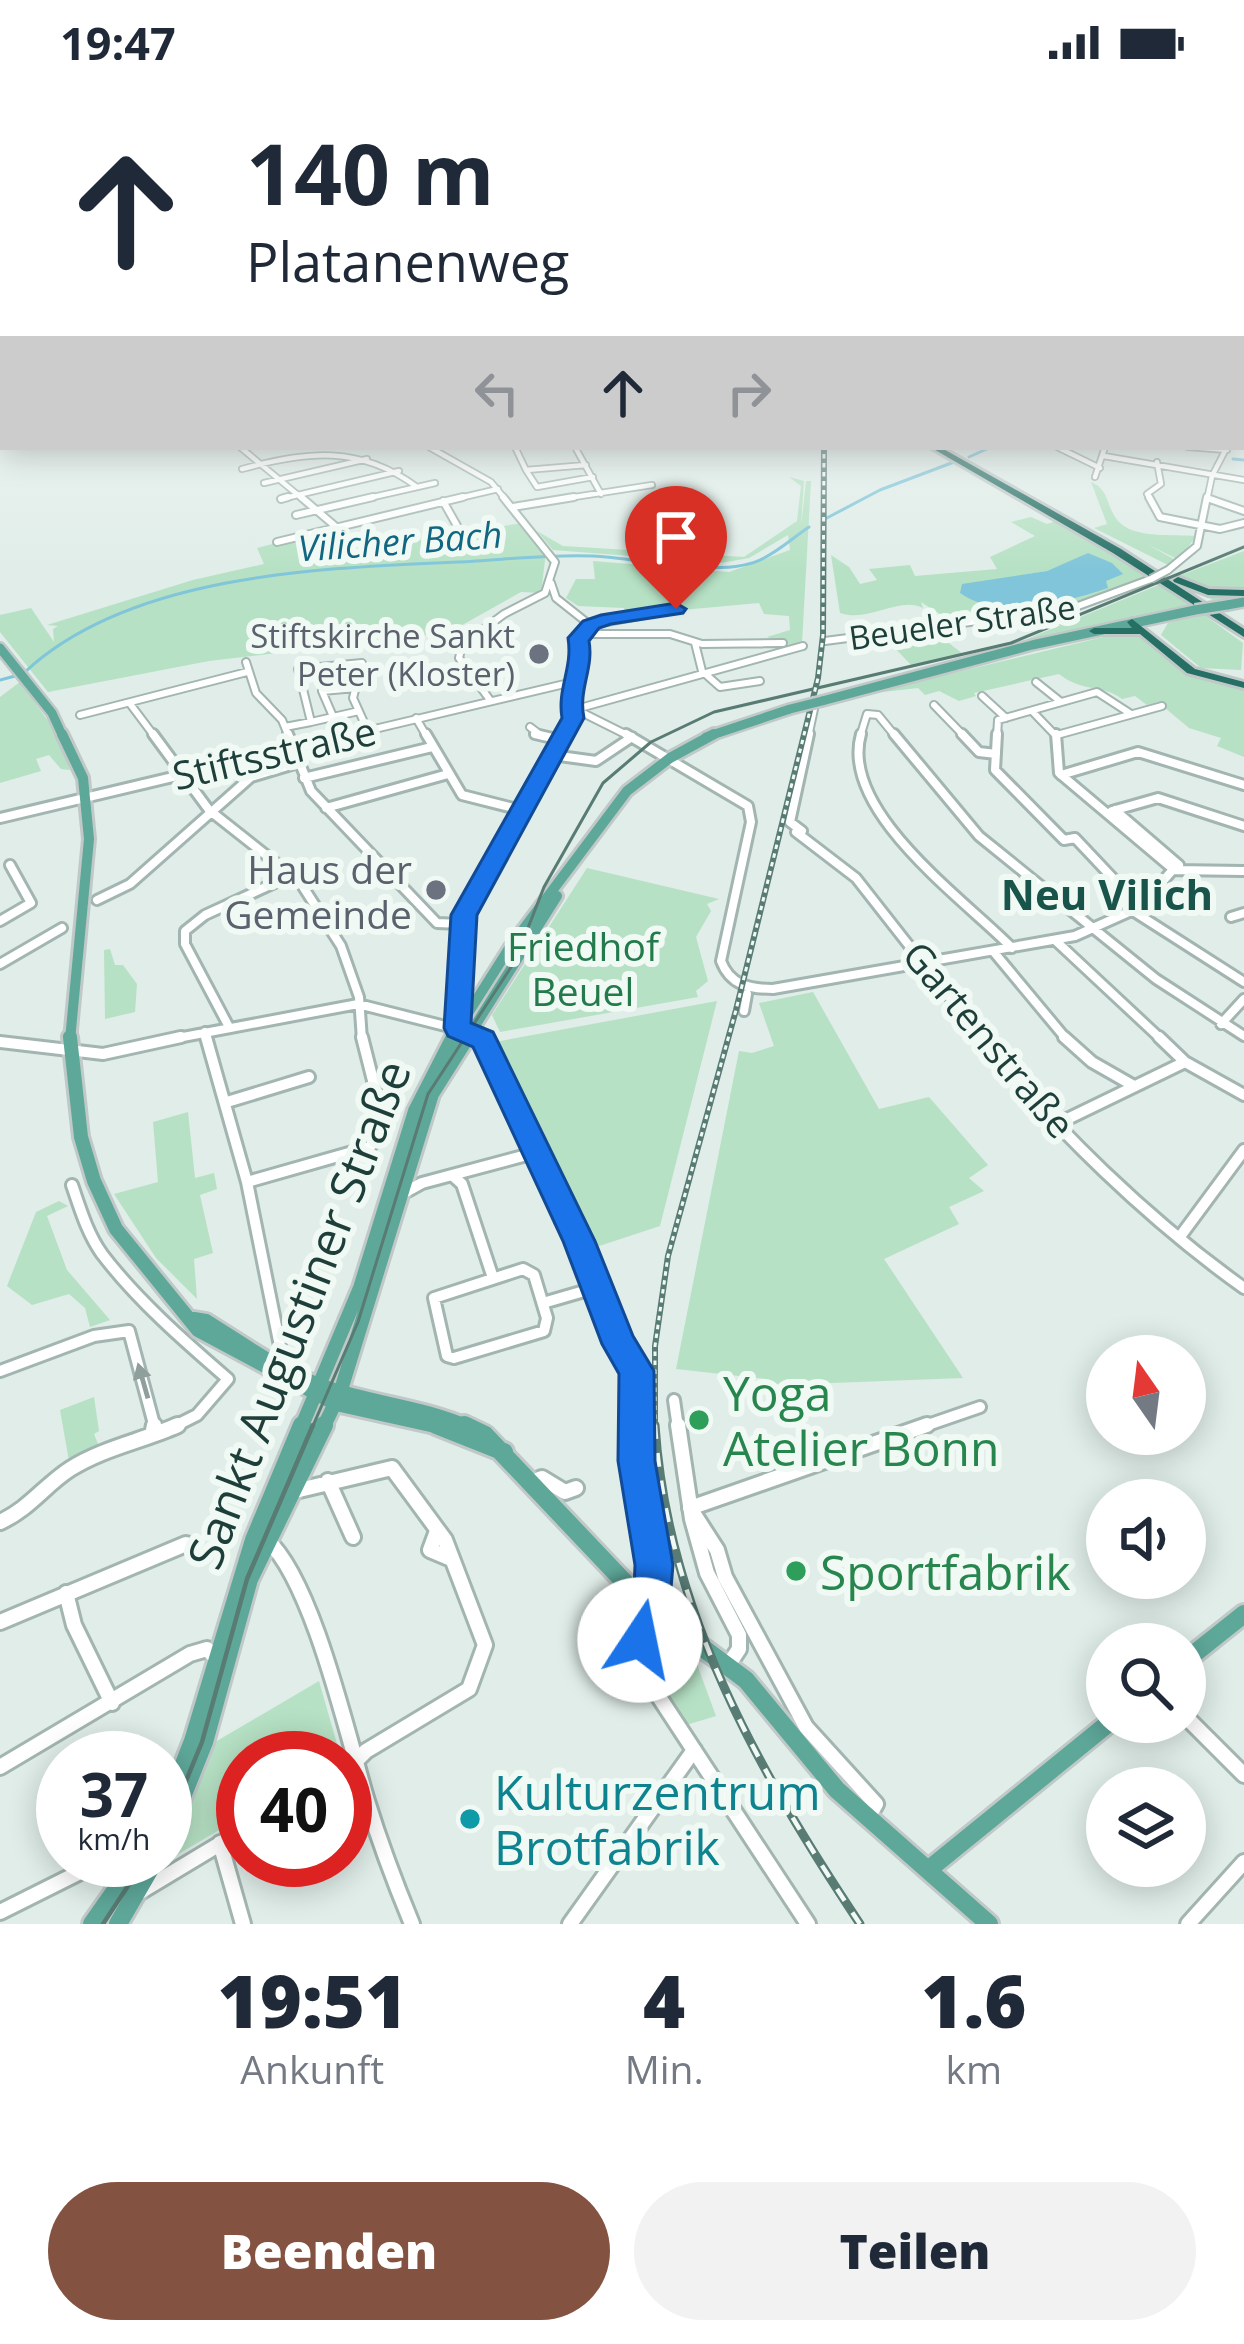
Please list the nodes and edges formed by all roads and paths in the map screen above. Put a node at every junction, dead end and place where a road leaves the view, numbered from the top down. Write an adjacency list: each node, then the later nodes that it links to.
1 (246, 450): 12 (street)
2 (436, 450): 27 (street)
3 (516, 450): 16 (street)
4 (577, 450): 13 (street)
5 (939, 450): 47 (highway)
6 (949, 450): 42 (highway)
7 (1063, 450): 14 (street)
8 (1226, 450): 18 (street)
9 (1105, 451): 11 (street); 14 (street)
10 (372, 458): 12 (street); 17 (street); 21 (street)
11 (1157, 462): 18 (street); 39 (street)
12 (262, 463): 15 (street); 21 (street)
13 (586, 464): 16 (street); 19 (street)
14 (1100, 468): 20 (street)
15 (242, 469)
16 (526, 470): 19 (street)
17 (399, 472): 26 (street); 28 (street)
18 (1215, 472): 22 (street); 30 (street)
19 (593, 477): 29 (street)
20 (1095, 477)
21 (282, 478): 23 (street); 28 (street)
22 (1244, 480)
23 (264, 483)
24 (435, 483): 26 (street)
25 (652, 485): 29 (street)
26 (417, 487): 34 (street)
27 (497, 488): 32 (street); 33 (street)
28 (300, 494): 31 (street); 34 (street)
29 (601, 494): 33 (street)
30 (1208, 497): 35 (street); 39 (street)
31 (280, 499)
32 (443, 501): 38 (street); 40 (street)
33 (513, 507): 43 (street)
34 (316, 509): 36 (street); 38 (street)
35 (1244, 511)
36 (296, 514)
37 (1244, 523): 39 (street)
38 (335, 526): 41 (street)
39 (1202, 526): 42 (street)
40 (460, 531)
41 (277, 542)
42 (1158, 573): 44 (highway); 51 (highway); 52 (street, Beueler Straße)
43 (551, 592): 49 (street); 71 (street)
44 (1244, 592)
45 (1244, 602): 47 (main road)
46 (676, 609): 49 (street)
47 (1222, 610): 48 (main road, bridge); 51 (highway)
48 (1139, 626): 50 (highway); 60 (highway); 64 (highway)
49 (589, 629): 53 (street); 62 (street)
50 (1094, 632): 75 (main road, Sankt Augustiner Straße)
51 (1244, 634)
52 (825, 641)
53 (694, 643): 54 (street); 59 (street)
54 (783, 644)
55 (803, 646): 59 (street)
56 (0, 648): 105 (main road)
57 (246, 662): 58 (street)
58 (247, 672): 74 (street); 87 (street)
59 (704, 673): 61 (street); 73 (street)
60 (1244, 674)
61 (760, 681)
62 (573, 682): 65 (street, Stiftsstraße); 69 (street)
63 (1036, 682): 72 (street)
64 (1244, 685)
65 (548, 687): 69 (street); 71 (street, Stiftsstraße)
66 (356, 688): 67 (street); 68 (street); 80 (street)
67 (322, 691): 68 (street); 83 (street)
68 (306, 695): 86 (street)
69 (569, 695): 73 (street); 78 (street)
70 (982, 697): 85 (street)
71 (490, 700): 84 (street, Stiftsstraße)
72 (1061, 702): 79 (street); 81 (street)
73 (596, 703): 78 (street)
74 (131, 705): 82 (street); 100 (street)
75 (818, 705): 98 (main road, Sankt Augustiner Straße, bridge); 127 (street, Gartenstraße)
76 (934, 705): 96 (street)
77 (1162, 706): 81 (street)
78 (574, 710): 92 (street); 93 (street)
79 (1032, 711): 85 (street); 90 (street)
80 (358, 712): 83 (street); 89 (street)
81 (1131, 714): 90 (street)
82 (80, 716)
83 (333, 717): 86 (street); 91 (street)
84 (416, 718): 89 (street, Stiftsstraße); 95 (street)
85 (1006, 718): 96 (street)
86 (311, 722): 87 (street)
87 (285, 727): 94 (street)
88 (530, 727): 93 (street)
89 (368, 729): 91 (street, Stiftsstraße)
90 (1057, 735): 102 (street)
91 (341, 736): 94 (street, Stiftsstraße)
92 (632, 737): 97 (street); 98 (street)
93 (561, 740): 97 (street)
94 (292, 746): 99 (street); 100 (street, Stiftsstraße)
95 (432, 747): 101 (street); 103 (street)
96 (996, 754): 117 (street)
97 (552, 755): 108 (street)
98 (670, 758): 127 (street); 136 (main road, Sankt Augustiner Straße)
99 (298, 763): 103 (street); 107 (street)
100 (182, 774): 105 (street, Stiftsstraße); 107 (street)
101 (448, 774): 106 (street); 108 (street)
102 (1061, 775): 104 (street); 109 (street)
103 (304, 778): 106 (street)
104 (1244, 784)
105 (86, 797): 110 (street, Stiftsstraße); 140 (main road)
106 (326, 808): 120 (street)
107 (209, 809): 115 (street); 116 (street)
108 (521, 810): 120 (street)
109 (1111, 811): 111 (street); 113 (street)
110 (0, 818)
111 (1244, 826)
112 (10, 865): 119 (street)
113 (1175, 867): 114 (street); 117 (street)
114 (1244, 868)
115 (292, 875): 132 (street); 135 (street)
116 (97, 900)
117 (1137, 909): 123 (street); 129 (street)
118 (1244, 913): 121 (street)
119 (0, 921)
120 (458, 924): 136 (street)
121 (1244, 926)
122 (62, 928): 128 (street)
123 (1091, 929): 124 (street); 125 (street); 134 (street)
124 (1056, 941): 125 (street); 141 (street)
125 (1012, 948): 126 (street)
126 (993, 951): 127 (street); 143 (street)
127 (922, 960): 146 (street, Gartenstraße)
128 (0, 964)
129 (1244, 982)
130 (747, 994): 133 (street)
131 (1244, 999): 134 (street)
132 (358, 1004): 135 (street); 136 (street); 151 (street)
133 (744, 1011)
134 (1222, 1024): 138 (street)
135 (229, 1027): 137 (street)
136 (458, 1029): 148 (street); 149 (main road, Sankt Augustiner Straße); 163 (main road, Sankt Augustiner Straße)
137 (205, 1032): 140 (street); 145 (street)
138 (1244, 1036)
139 (0, 1042): 140 (street)
140 (70, 1054): 156 (main road)
141 (1185, 1062): 143 (street); 144 (street)
142 (309, 1076): 145 (street)
143 (1134, 1086): 146 (street)
144 (1244, 1095)
145 (226, 1102): 151 (street)
146 (1057, 1124): 155 (street, Gartenstraße)
147 (1244, 1150): 155 (street)
148 (538, 1152): 150 (street); 159 (street)
149 (406, 1173): 152 (street); 154 (main road, Sankt Augustiner Straße)
150 (457, 1179): 152 (street); 158 (street)
151 (247, 1182): 162 (street)
152 (422, 1183): 154 (street)
153 (72, 1185): 157 (street)
154 (402, 1195): 164 (main road, Sankt Augustiner Straße)
155 (1179, 1238): 160 (street, Gartenstraße)
156 (123, 1239): 157 (street); 166 (main road)
157 (100, 1251): 174 (street)
158 (493, 1278): 161 (street); 161 (street)
159 (598, 1288): 161 (street); 185 (street)
160 (1244, 1288)
161 (543, 1303)
162 (280, 1346)
163 (329, 1361): 166 (main road); 167 (main road, Sankt Augustiner Straße)
164 (349, 1368): 168 (main road, Sankt Augustiner Straße); 170 (main road)
165 (0, 1371): 174 (street, one-way to 165)
166 (290, 1377): 167 (main road); 172 (main road)
167 (318, 1390): 168 (main road); 172 (main road, Sankt Augustiner Straße)
168 (338, 1398): 170 (main road); 173 (main road, Sankt Augustiner Straße)
169 (674, 1400): 179 (street)
170 (370, 1406): 173 (main road); 176 (main road)
171 (980, 1407): 179 (street)
172 (305, 1418): 189 (main road, Sankt Augustiner Straße)
173 (323, 1434): 178 (main road, Sankt Augustiner Straße)
174 (151, 1436): 180 (street)
175 (328, 1481): 178 (street); 181 (street); 196 (street)
176 (533, 1482): 177 (street); 185 (main road)
177 (576, 1488)
178 (290, 1493): 182 (main road, Sankt Augustiner Straße)
179 (690, 1508): 190 (street); 201 (street)
180 (0, 1522)
181 (353, 1538)
182 (267, 1540): 192 (street); 199 (main road, Sankt Augustiner Straße)
183 (186, 1544): 184 (street)
184 (67, 1593): 187 (street); 191 (street)
185 (654, 1611): 190 (main road); 197 (street)
186 (1244, 1614): 188 (main road)
187 (0, 1622)
188 (1206, 1644)
189 (217, 1659): 191 (street); 195 (main road, Sankt Augustiner Straße)
190 (729, 1664): 201 (main road)
191 (112, 1703): 198 (street)
192 (341, 1731)
193 (1206, 1738): 200 (street)
194 (1086, 1742): 204 (main road)
195 (192, 1744)
196 (372, 1747)
197 (694, 1750): 214 (street); 215 (street)
198 (0, 1767)
199 (192, 1774)
200 (1244, 1775)
201 (867, 1818): 204 (main road)
202 (372, 1825): 213 (street)
203 (1244, 1862): 217 (street)
204 (928, 1870): 216 (main road)
205 (51, 1887): 209 (street)
206 (129, 1887): 210 (main road)
207 (137, 1887): 211 (main road)
208 (232, 1887): 212 (street)
209 (0, 1912)
210 (92, 1924)
211 (118, 1924)
212 (243, 1924)
213 (412, 1924)
214 (570, 1924)
215 (808, 1924)
216 (989, 1924)
217 (1188, 1924)

